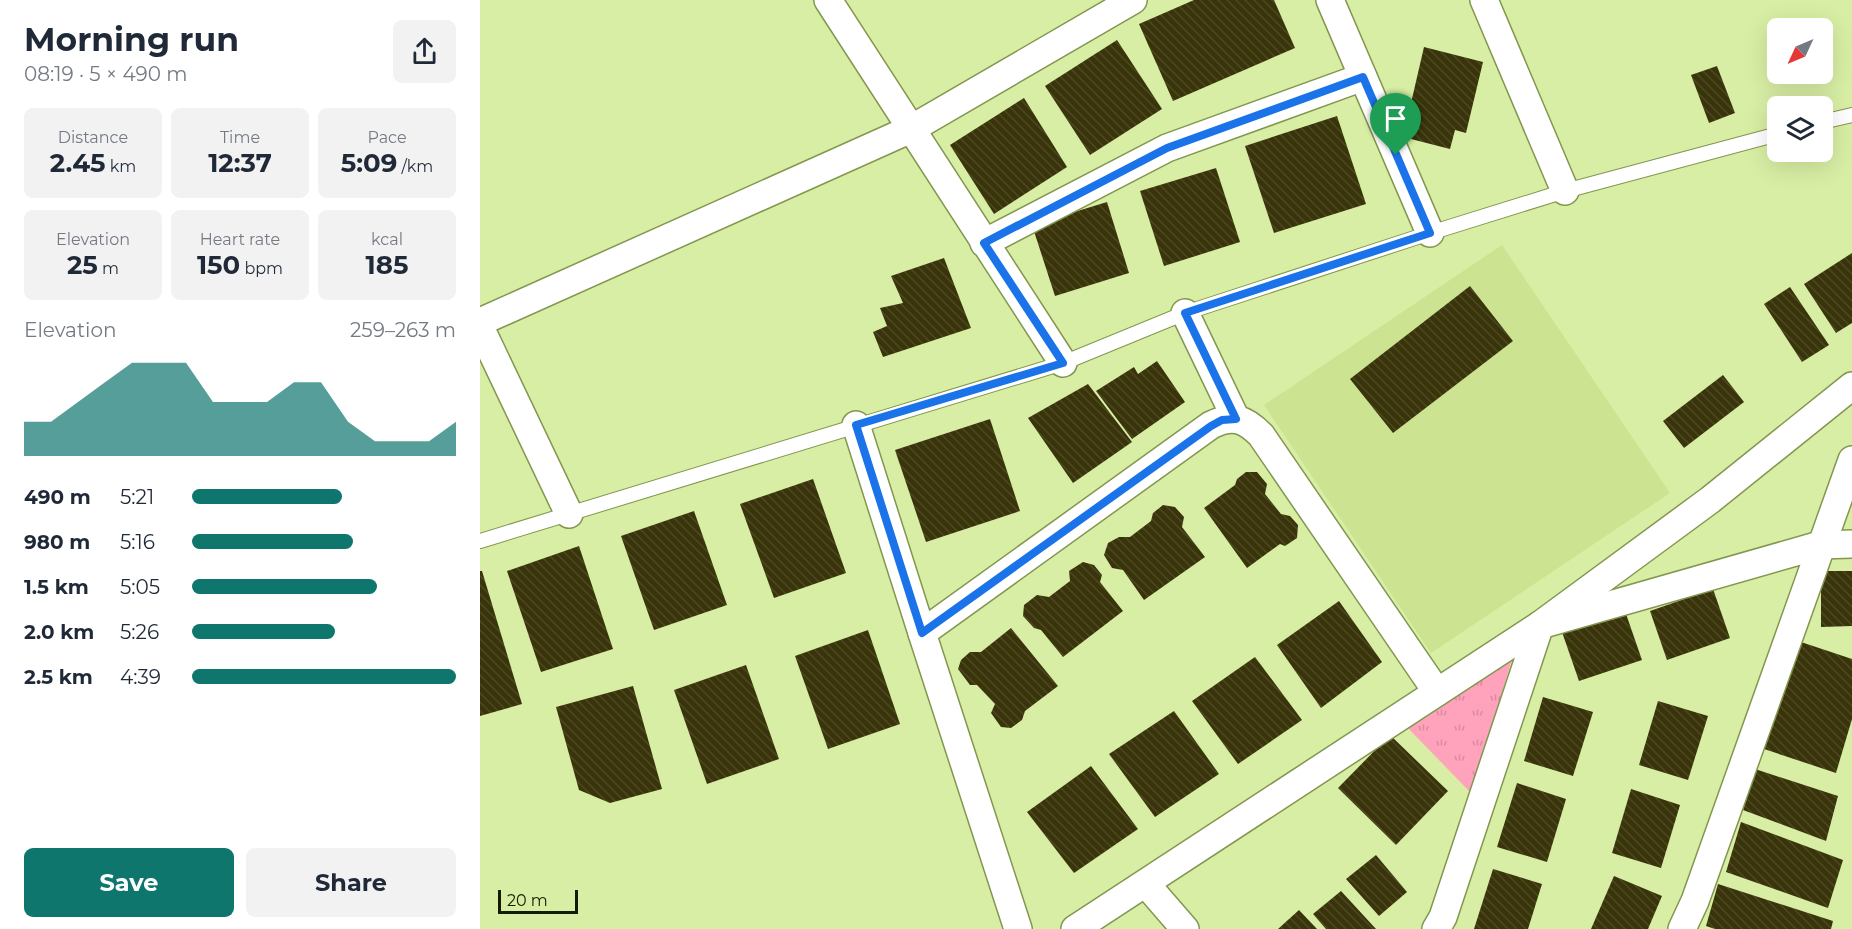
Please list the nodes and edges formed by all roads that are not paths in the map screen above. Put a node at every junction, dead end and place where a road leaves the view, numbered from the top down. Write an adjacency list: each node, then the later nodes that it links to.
1 (828, 0): 8 (street)
2 (1133, 0): 8 (street)
3 (1330, 0): 5 (street)
4 (1484, 0): 10 (street)
5 (1363, 77): 11 (street); 12 (street)
6 (1852, 115): 7 (lane)
7 (1833, 120)
8 (910, 129): 12 (street); 14 (street)
9 (1767, 137): 10 (lane)
10 (1565, 191): 11 (lane)
11 (1430, 233): 13 (lane)
12 (984, 243): 16 (street)
13 (1185, 313): 16 (lane); 18 (street)
14 (480, 322)
15 (480, 327): 21 (street)
16 (1063, 363): 19 (lane)
17 (1852, 386): 25 (street)
18 (1236, 419): 26 (street); 27 (street)
19 (856, 425): 21 (lane); 26 (street)
20 (1852, 460): 24 (street)
21 (569, 514): 22 (lane)
22 (480, 541)
23 (1852, 544): 24 (street)
24 (1820, 545): 25 (street); 33 (street)
25 (1540, 625): 27 (street); 32 (street)
26 (922, 633): 29 (street)
27 (1437, 692): 28 (street)
28 (1146, 884): 30 (street); 31 (street)
29 (1018, 929)
30 (1075, 929)
31 (1185, 929)
32 (1436, 929)
33 (1682, 929)

